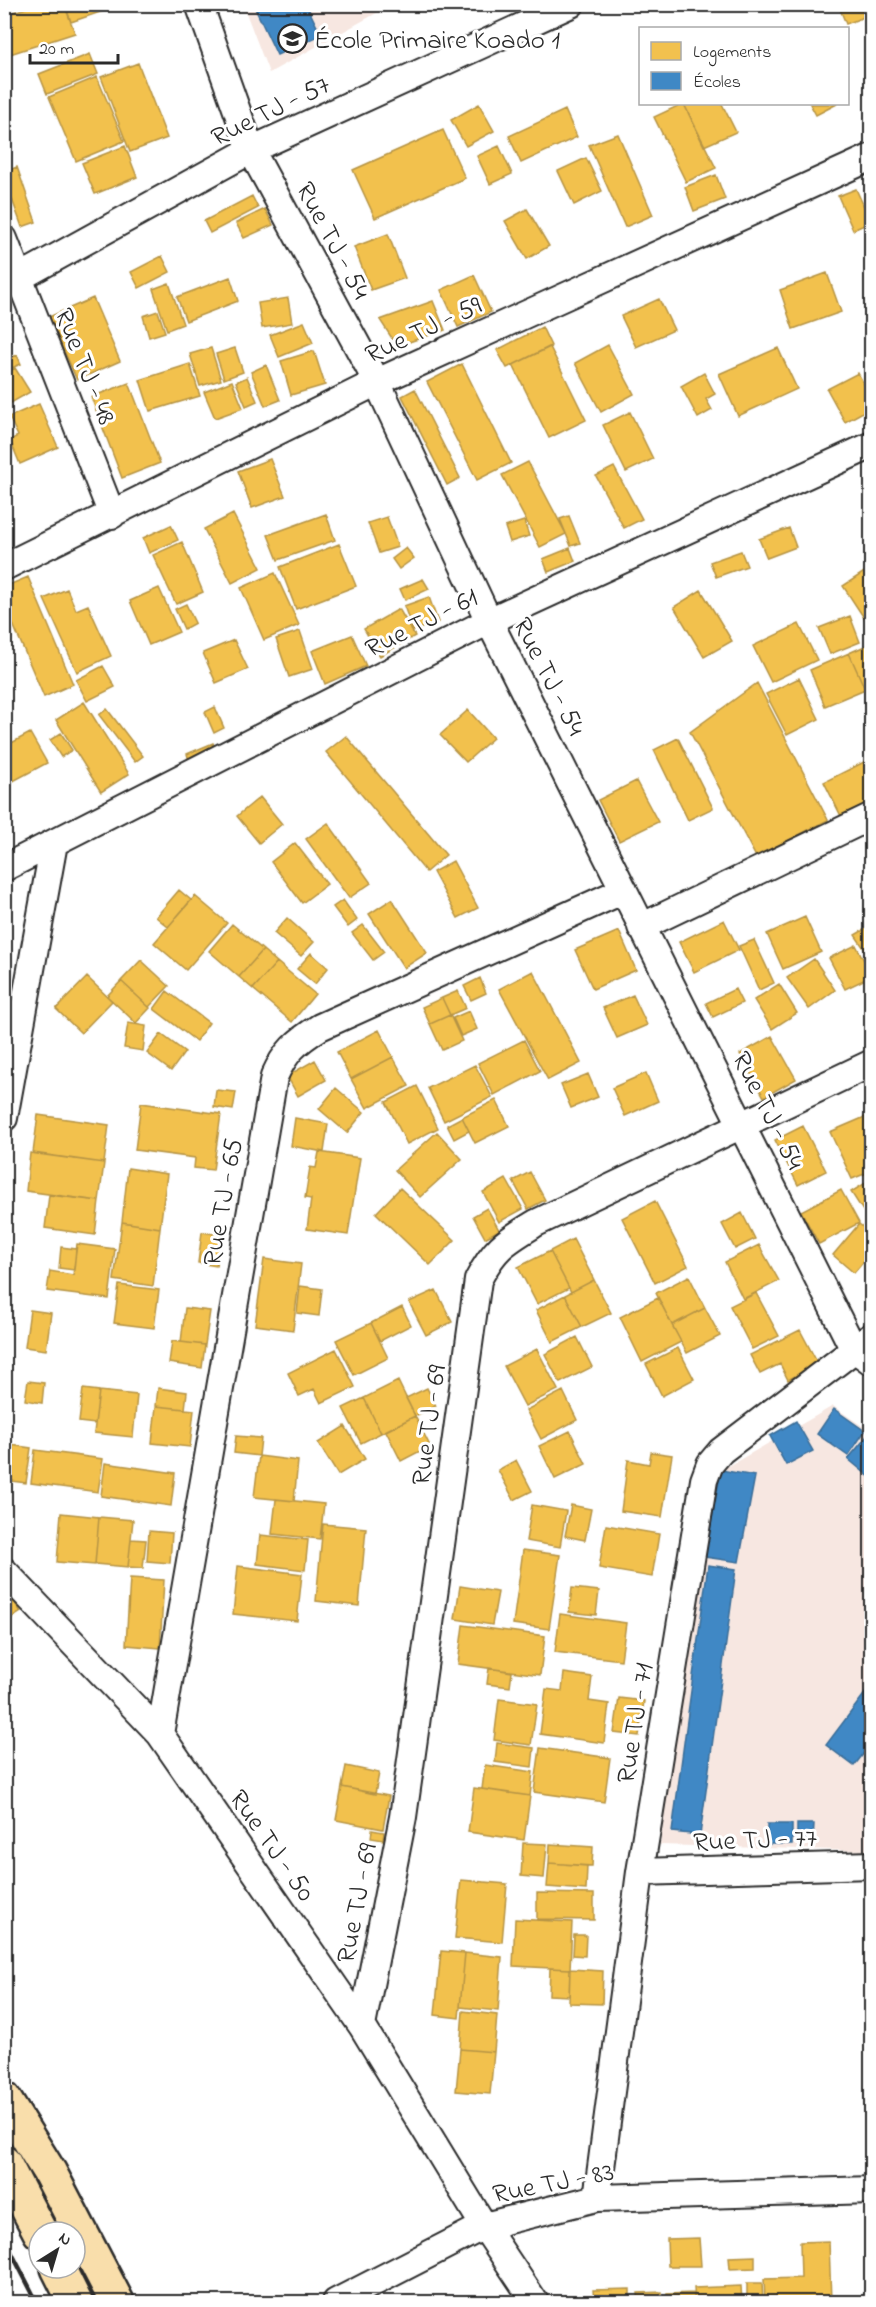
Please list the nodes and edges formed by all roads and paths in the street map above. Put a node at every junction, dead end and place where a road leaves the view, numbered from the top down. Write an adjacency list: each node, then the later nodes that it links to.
1 (199, 4): 3 (street, Rue TJ - 54)
2 (571, 4): 3 (street, Rue TJ - 57)
3 (251, 150): 6 (street, Rue TJ - 57); 7 (street, Rue TJ - 54)
4 (872, 157): 7 (street, Rue TJ - 59)
5 (4, 239): 6 (street, Rue TJ - 48)
6 (12, 283): 9 (street, Rue TJ - 48)
7 (377, 382): 9 (street, Rue TJ - 59); 11 (street, Rue TJ - 54)
8 (872, 445): 11 (street, Rue TJ - 61)
9 (112, 515): 10 (street, Rue TJ - 59)
10 (4, 567)
11 (489, 621): 13 (street, Rue TJ - 61); 15 (street, Rue TJ - 54)
12 (872, 816): 16 (street)
13 (54, 843): 14 (street, Rue TJ - 61); 18 (street)
14 (4, 868)
15 (624, 891): 16 (street, Rue TJ - 54); 22 (street, Rue TJ - 65)
16 (641, 927): 19 (street, Rue TJ - 54)
17 (872, 1064): 19 (street, Rue TJ - 69)
18 (4, 1118)
19 (743, 1125): 20 (street, Rue TJ - 54); 25 (street, Rue TJ - 69)
20 (865, 1349): 24 (street, Rue TJ - 71)
21 (4, 1571): 22 (street, Rue TJ - 50)
22 (160, 1734): 25 (street, Rue TJ - 50)
23 (872, 1865): 24 (street, Rue TJ - 77)
24 (640, 1872): 29 (street, Rue TJ - 71)
25 (362, 2026): 31 (street, Rue TJ - 50)
26 (4, 2099): 34 (main road)
27 (4, 2163): 30 (main road)
28 (872, 2190): 29 (street, Rue TJ - 83)
29 (597, 2198): 31 (street, Rue TJ - 83)
30 (34, 2220)
31 (484, 2226): 35 (street, Rue TJ - 83); 36 (street, Rue TJ - 50)
32 (64, 2280): 33 (main road)
33 (75, 2302)
34 (117, 2302)
35 (336, 2302)
36 (535, 2302)

